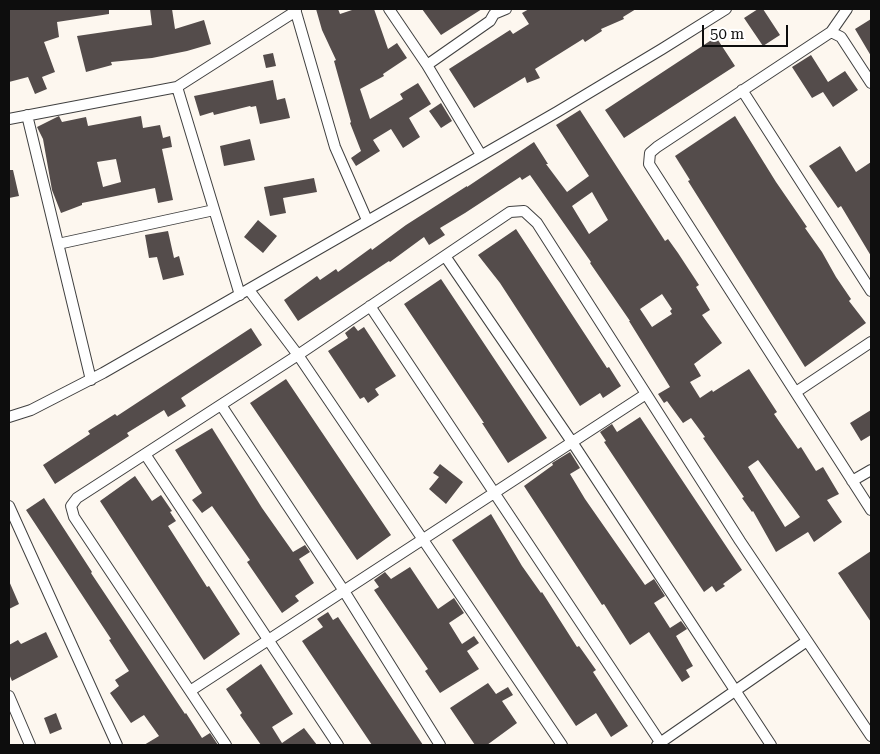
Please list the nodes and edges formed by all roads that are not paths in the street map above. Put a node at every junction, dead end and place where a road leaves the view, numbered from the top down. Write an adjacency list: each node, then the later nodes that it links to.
1 (389, 9): 8 (street)
2 (506, 9): 6 (street)
3 (726, 9): 14 (street)
4 (847, 9): 7 (street)
5 (296, 10): 10 (street); 16 (street)
6 (493, 12): 8 (street)
7 (832, 32): 9 (street); 11 (street)
8 (427, 64): 14 (street)
9 (871, 83)
10 (177, 87): 12 (street); 15 (street)
11 (742, 90): 19 (street); 25 (street)
12 (27, 115): 13 (street); 17 (street)
13 (9, 119)
14 (481, 155): 16 (street)
15 (214, 210): 17 (street); 20 (street)
16 (367, 220): 20 (street)
17 (58, 244): 24 (street)
18 (445, 256): 21 (street); 26 (street); 29 (street)
19 (871, 291)
20 (244, 292): 23 (street); 24 (street)
21 (370, 306): 23 (street); 33 (street)
22 (871, 342): 25 (street)
23 (298, 355): 27 (street); 36 (street)
24 (91, 380): 28 (street)
25 (796, 392): 32 (street)
26 (646, 394): 29 (street); 39 (street)
27 (221, 405): 30 (street); 37 (street)
28 (9, 417)
29 (572, 442): 33 (street); 41 (street)
30 (145, 454): 38 (street); 40 (street)
31 (871, 470): 32 (street)
32 (852, 481): 35 (street)
33 (493, 493): 36 (street); 44 (street)
34 (9, 506): 46 (street)
35 (871, 510)
36 (422, 539): 37 (street); 50 (street)
37 (344, 591): 38 (street); 49 (street)
38 (268, 640): 40 (street); 48 (street)
39 (807, 641): 41 (street); 43 (street)
40 (190, 691): 47 (street)
41 (736, 691): 44 (street); 51 (street)
42 (9, 696): 45 (street)
43 (871, 736)
44 (660, 744)
45 (30, 745)
46 (117, 745)
47 (226, 745)
48 (338, 745)
49 (440, 745)
50 (562, 745)
51 (771, 745)

